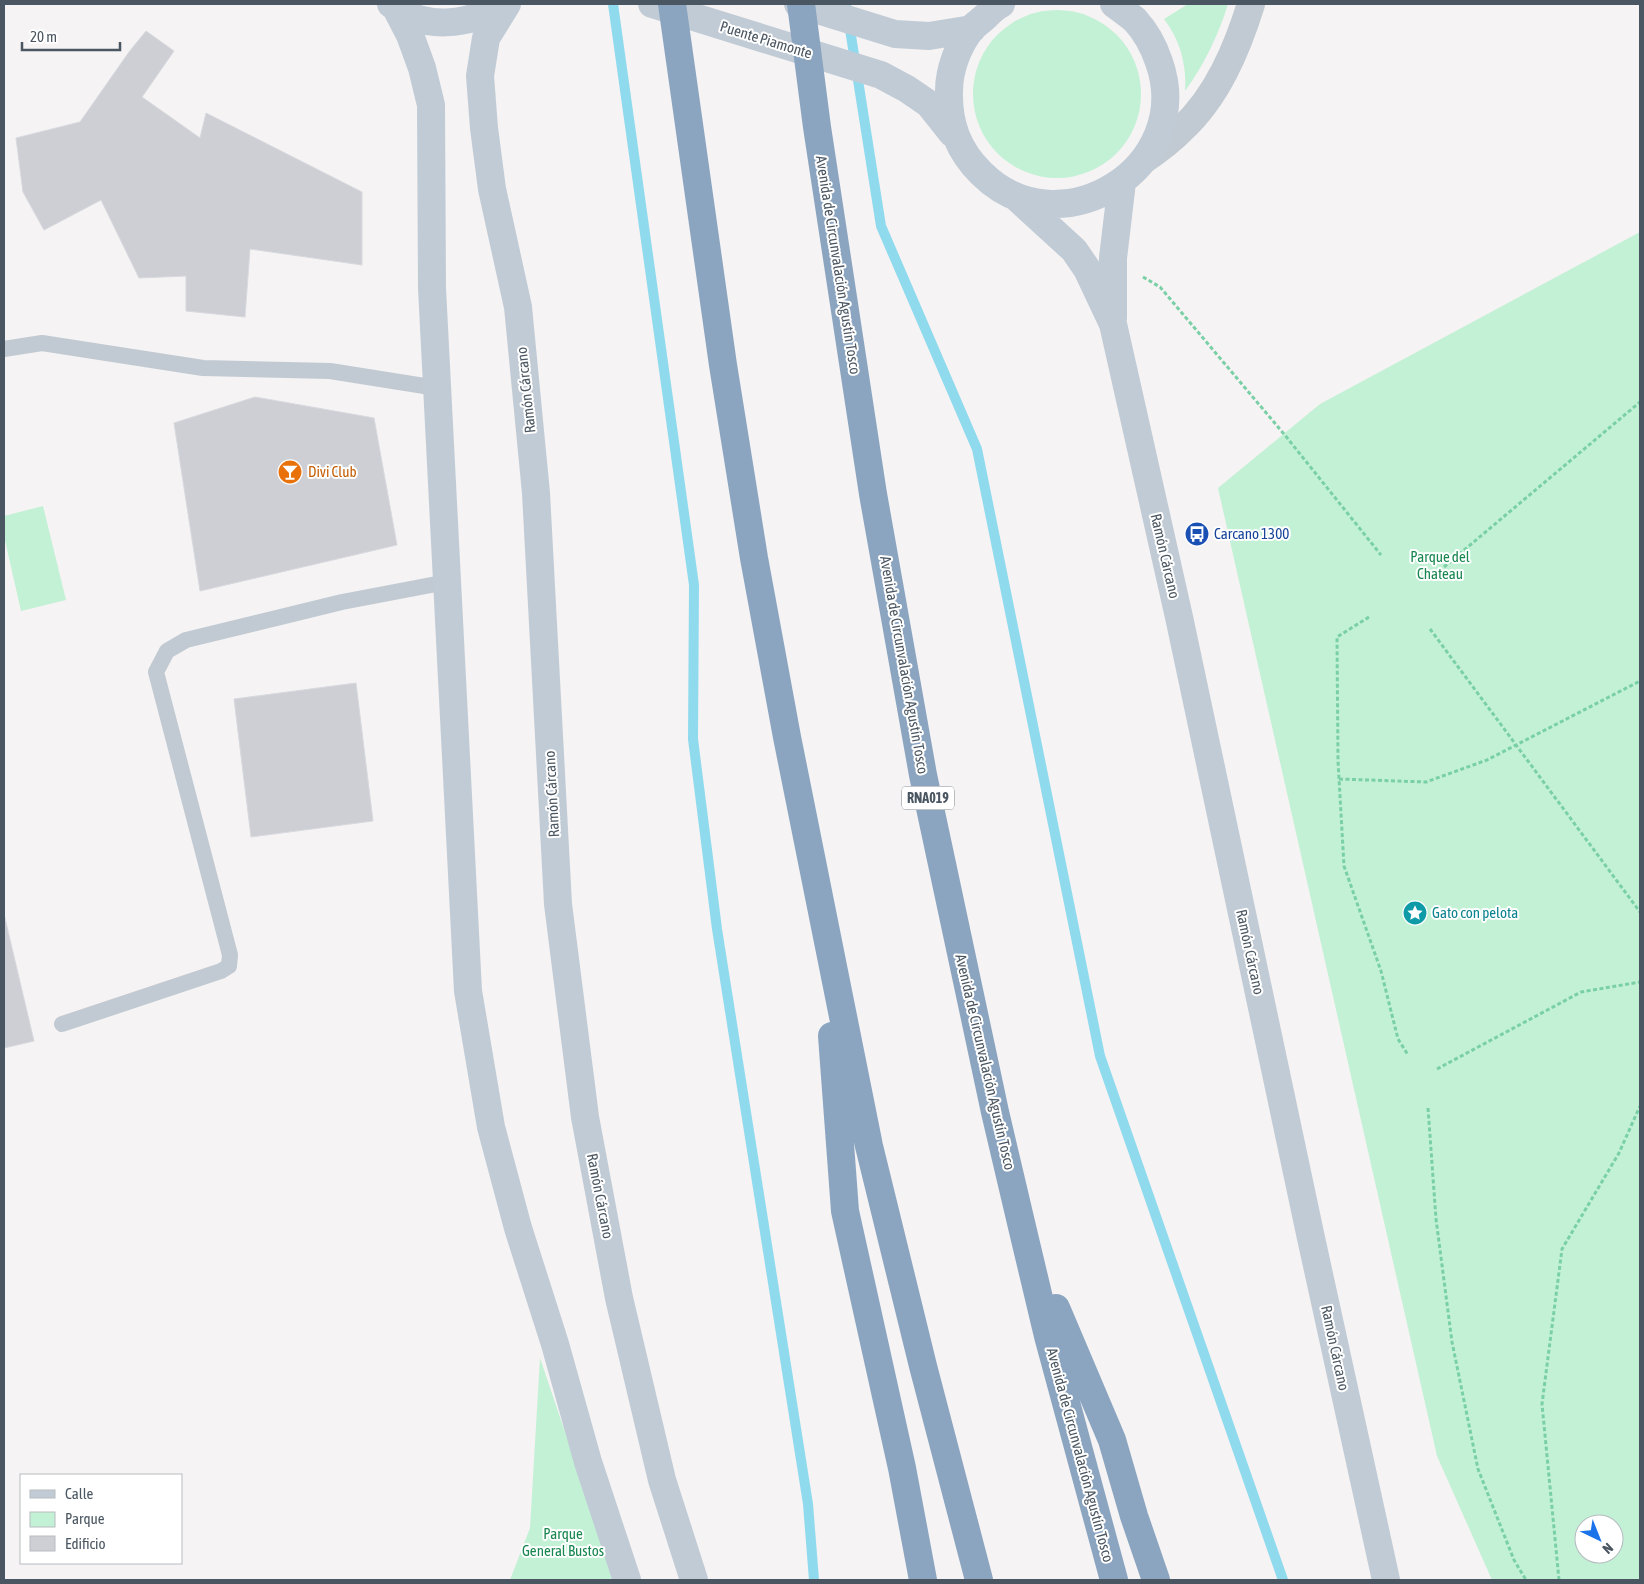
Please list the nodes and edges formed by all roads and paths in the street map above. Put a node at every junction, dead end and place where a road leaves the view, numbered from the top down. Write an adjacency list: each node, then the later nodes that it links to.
1 (502, 4): 11 (main road)
2 (507, 4): 40 (main road, Ramón Cárcano)
3 (652, 4): 13 (main road, Puente Piamonte)
4 (672, 4): 31 (highway)
5 (800, 4): 12 (main road); 38 (highway, Avenida de Circunvalación Agustín Tosco / RNA019)
6 (999, 4): 12 (main road)
7 (1114, 4): 14 (main road)
8 (1131, 4): 9 (street)
9 (1141, 4)
10 (1251, 4): 14 (street)
11 (393, 6): 20 (main road)
12 (972, 29): 13 (main road)
13 (956, 138): 16 (main road)
14 (1145, 159): 15 (main road)
15 (1122, 182): 16 (main road); 17 (main road, Ramón Cárcano)
16 (1016, 197): 18 (main road, Ramón Cárcano)
17 (1114, 258): 18 (main road, Ramón Cárcano); 22 (path)
18 (1113, 324): 45 (main road, Ramón Cárcano)
19 (4, 349): 20 (lane)
20 (437, 388): 24 (main road)
21 (1640, 402): 23 (path)
22 (1381, 554)
23 (1444, 567)
24 (447, 582): 33 (lane); 39 (main road)
25 (1369, 617): 29 (path)
26 (1430, 629): 28 (path)
27 (1640, 681): 28 (path)
28 (1516, 745): 29 (path); 30 (path)
29 (1339, 779): 34 (path)
30 (1640, 912)
31 (822, 918): 41 (highway); 42 (highway)
32 (1640, 982): 35 (path)
33 (62, 1024)
34 (1408, 1056)
35 (1437, 1069)
36 (1640, 1106): 47 (path)
37 (1428, 1108): 46 (path)
38 (1023, 1231): 43 (highway, Avenida de Circunvalación Agustín Tosco / RNA019); 44 (highway)
39 (627, 1580)
40 (694, 1580)
41 (923, 1580)
42 (979, 1580)
43 (1114, 1580)
44 (1156, 1580)
45 (1386, 1580)
46 (1526, 1580)
47 (1558, 1580)

